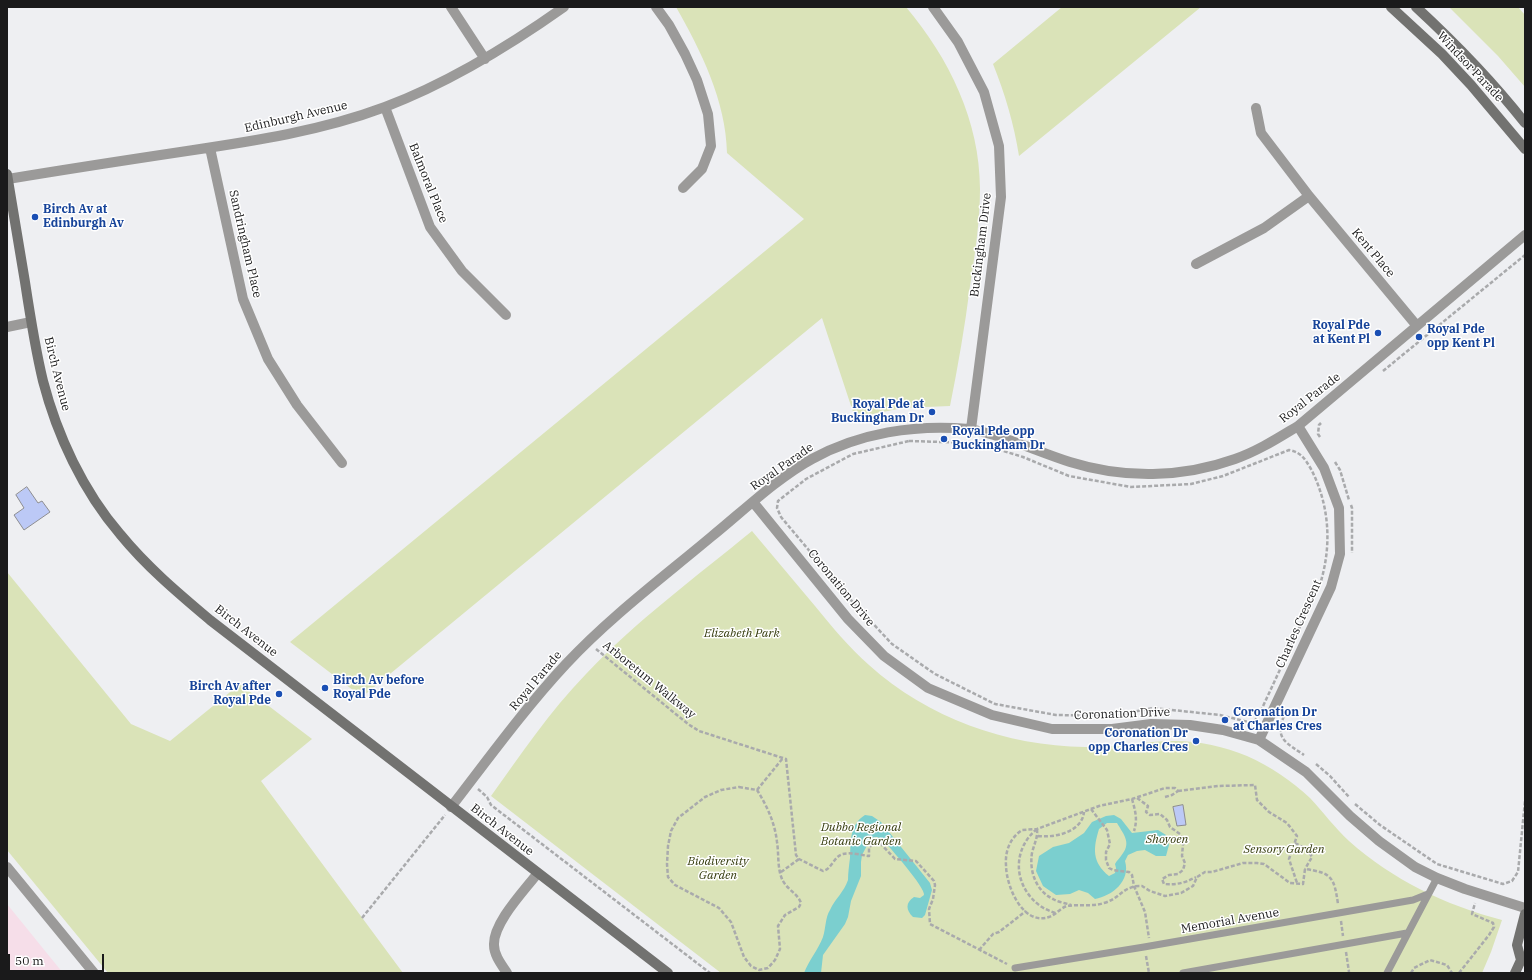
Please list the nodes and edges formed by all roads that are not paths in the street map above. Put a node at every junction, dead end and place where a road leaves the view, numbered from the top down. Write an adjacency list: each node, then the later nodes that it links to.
1 (451, 7): 7 (street)
2 (564, 7): 7 (street, Edinburgh Avenue)
3 (656, 7): 14 (street)
4 (933, 7): 23 (street, Buckingham Drive)
5 (1391, 7): 12 (street, Windsor Parade)
6 (1416, 7): 10 (street, Windsor Parade)
7 (485, 59): 8 (street, Edinburgh Avenue)
8 (385, 107): 11 (street, Edinburgh Avenue); 18 (street, Balmoral Place)
9 (1256, 108): 15 (street, Kent Place)
10 (1525, 123)
11 (210, 148): 13 (street, Edinburgh Avenue); 24 (street, Sandringham Place)
12 (1525, 149)
13 (7, 177): 19 (street, Birch Avenue)
14 (683, 188)
15 (1309, 196): 17 (street); 20 (street, Kent Place)
16 (1525, 235): 20 (street, Royal Parade)
17 (1196, 264)
18 (506, 315)
19 (31, 322): 21 (street); 27 (street, Birch Avenue)
20 (1417, 326): 22 (street, Royal Parade)
21 (7, 327)
22 (1298, 426): 23 (street, Royal Parade); 26 (street, Charles Crescent)
23 (971, 429): 25 (street, Royal Parade)
24 (342, 463)
25 (753, 502): 26 (street, Coronation Drive); 27 (street, Royal Parade)
26 (1259, 740): 30 (street, Coronation Drive)
27 (452, 807): 29 (street, Birch Avenue)
28 (7, 866): 37 (street)
29 (537, 874): 38 (street); 39 (street, Birch Avenue)
30 (1437, 878): 31 (lane); 32 (street, Coronation Drive)
31 (1428, 894): 34 (lane); 36 (lane, Memorial Avenue)
32 (1525, 908)
33 (1525, 914): 35 (street)
34 (1407, 933): 40 (lane); 41 (lane)
35 (1523, 959): 42 (street)
36 (1015, 968)
37 (94, 973)
38 (507, 973)
39 (668, 973)
40 (1183, 973)
41 (1387, 973)
42 (1515, 973)

